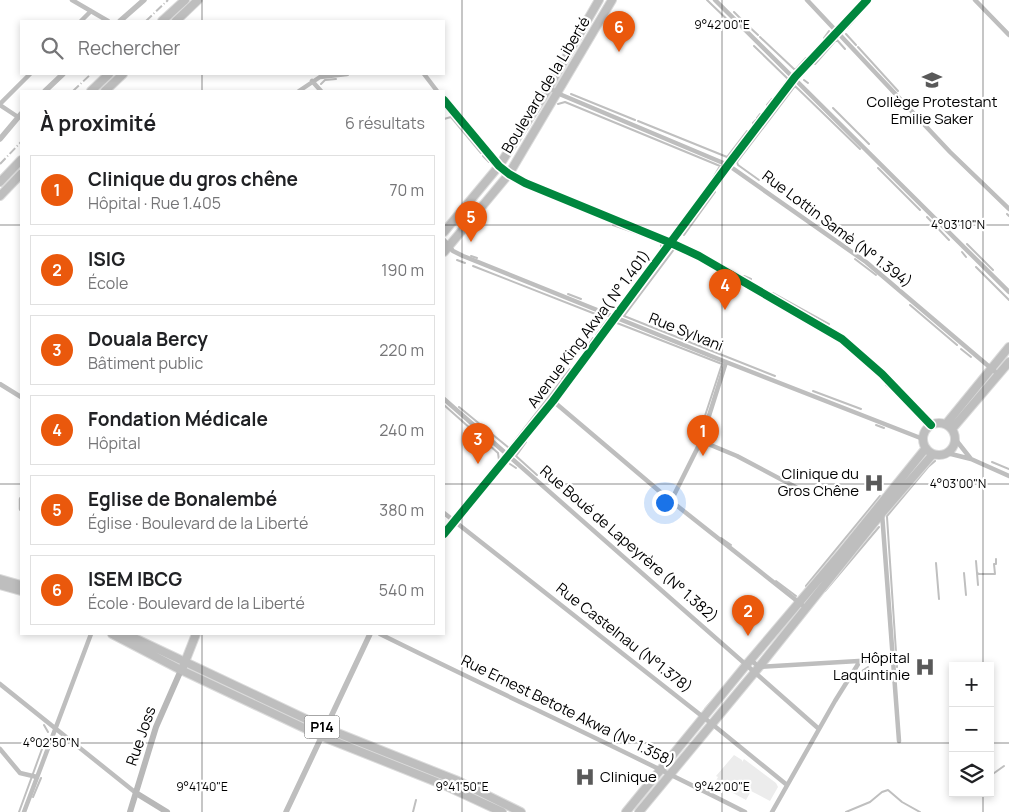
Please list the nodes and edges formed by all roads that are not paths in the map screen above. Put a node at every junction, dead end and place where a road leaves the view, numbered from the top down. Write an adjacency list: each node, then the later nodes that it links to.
1 (72, 0): 11 (street)
2 (144, 0): 14 (street)
3 (185, 0): 15 (main road)
4 (198, 0): 16 (main road)
5 (599, 0): 27 (main road, Boulevard de la Liberté)
6 (612, 0): 34 (main road, Boulevard de la Liberté)
7 (715, 0): 25 (street)
8 (807, 0): 17 (street)
9 (867, 0): 17 (street, Avenue King Akwa( N° 1.401))
10 (975, 0): 18 (street)
11 (90, 11): 12 (street); 13 (street)
12 (82, 20)
13 (106, 20)
14 (121, 20)
15 (163, 20)
16 (177, 20)
17 (837, 31): 25 (street, Avenue King Akwa( N° 1.401)); 48 (street)
18 (1009, 35)
19 (29, 75): 36 (street)
20 (62, 75): 28 (street)
21 (108, 75): 29 (main road)
22 (121, 75): 30 (main road)
23 (338, 75): 26 (street)
24 (425, 75): 33 (street)
25 (795, 77): 42 (street, Avenue King Akwa( N° 1.401)); 52 (street)
26 (312, 81): 31 (street); 32 (street)
27 (548, 87): 34 (street, Rue Lottin Samè (N° 1.394)); 43 (main road, Boulevard de la Liberté)
28 (46, 90)
29 (92, 90)
30 (106, 90)
31 (300, 90)
32 (320, 90)
33 (436, 90)
34 (557, 93): 42 (street, Rue Lottin Samè (N° 1.394)); 44 (main road, Boulevard de la Liberté)
35 (445, 102): 37 (street)
36 (0, 105): 39 (street)
37 (449, 108): 38 (street); 43 (street)
38 (445, 111)
39 (20, 116): 40 (street)
40 (0, 139)
41 (20, 161): 46 (main road)
42 (728, 165): 50 (street, Avenue King Akwa( N° 1.401)); 57 (street, Rue Lottin Samè (N° 1.394))
43 (499, 166): 44 (street); 49 (main road, Boulevard de la Liberté)
44 (509, 174): 50 (street); 51 (main road, Boulevard de la Liberté)
45 (20, 175): 47 (main road)
46 (0, 182)
47 (0, 196)
48 (1009, 209)
49 (445, 231)
50 (671, 243): 53 (street, Avenue King Akwa( N° 1.401)); 63 (street)
51 (445, 246): 53 (street, Rue Sylvani)
52 (1009, 292)
53 (616, 317): 55 (street, Rue Sylvani); 62 (street, Avenue King Akwa( N° 1.401))
54 (1009, 347): 57 (main road)
55 (726, 362): 65 (street, Rue Sylvani); 67 (street)
56 (1009, 362): 58 (main road)
57 (991, 368): 58 (street, Rue Lottin Samè (N° 1.394)); 64 (main road)
58 (999, 375): 64 (main road)
59 (0, 384): 60 (street)
60 (20, 396)
61 (445, 400): 71 (street, Rue Boué de Lapeyrère (N° 1.382))
62 (553, 401): 71 (street, Avenue King Akwa( N° 1.401)); 75 (street)
63 (931, 425): 64 (main road); 65 (main road)
64 (949, 426): 66 (main road)
65 (923, 439): 68 (main road)
66 (956, 440): 69 (main road); 72 (street)
67 (701, 441): 74 (street); 75 (street)
68 (926, 448): 70 (main road); 76 (main road)
69 (946, 453): 70 (main road); 72 (street)
70 (933, 454): 76 (main road)
71 (508, 457): 78 (street, Avenue King Akwa( N° 1.401)); 93 (street, Rue Boué de Lapeyrère (N° 1.382))
72 (971, 459): 73 (street)
73 (1009, 476)
74 (803, 491)
75 (671, 501): 84 (street)
76 (880, 510): 84 (main road); 91 (street)
77 (445, 514): 78 (street, Rue Castelnau (N°1.378))
78 (454, 521): 79 (street, Avenue King Akwa( N° 1.401)); 98 (street, Rue Castelnau (N°1.378))
79 (445, 533)
80 (0, 579): 82 (main road)
81 (0, 585): 83 (main road)
82 (20, 585)
83 (20, 591)
84 (803, 605): 93 (main road); 95 (main road)
85 (91, 635): 100 (street)
86 (114, 635): 96 (main road, P14)
87 (128, 635): 92 (main road, P14)
88 (196, 635): 92 (main road)
89 (370, 635): 101 (street)
90 (382, 635): 106 (street, Rue Ernest Betote Akwa (N° 1.358))
91 (892, 659): 94 (street); 104 (street)
92 (185, 662): 96 (main road); 101 (main road, P14)
93 (749, 662): 95 (street, Rue Boué de Lapeyrère (N° 1.382)); 98 (main road)
94 (860, 662): 95 (street); 102 (street)
95 (757, 669): 99 (main road); 102 (street)
96 (181, 670): 103 (main road, P14); 110 (main road, Rue Joss)
97 (0, 684): 100 (street)
98 (704, 718): 99 (street, Rue Castelnau (N°1.378)); 106 (main road)
99 (712, 724): 107 (main road); 109 (street, Rue Castelnau (N°1.378))
100 (56, 728): 108 (street); 110 (street)
101 (325, 728): 103 (street); 116 (main road, P14)
102 (819, 729): 109 (street)
103 (321, 736): 114 (street); 115 (main road, P14)
104 (899, 741)
105 (0, 749): 108 (street)
106 (660, 769): 107 (street, Rue Ernest Betote Akwa (N° 1.358)); 117 (main road)
107 (670, 774): 118 (main road); 119 (street, Rue Ernest Betote Akwa (N° 1.358))
108 (37, 777): 111 (street)
109 (787, 785): 120 (street)
110 (136, 793): 112 (main road, Rue Joss); 113 (main road)
111 (24, 812)
112 (130, 812)
113 (166, 812)
114 (286, 812)
115 (502, 812)
116 (521, 812)
117 (626, 812)
118 (639, 812)
119 (745, 812)
120 (772, 812)

